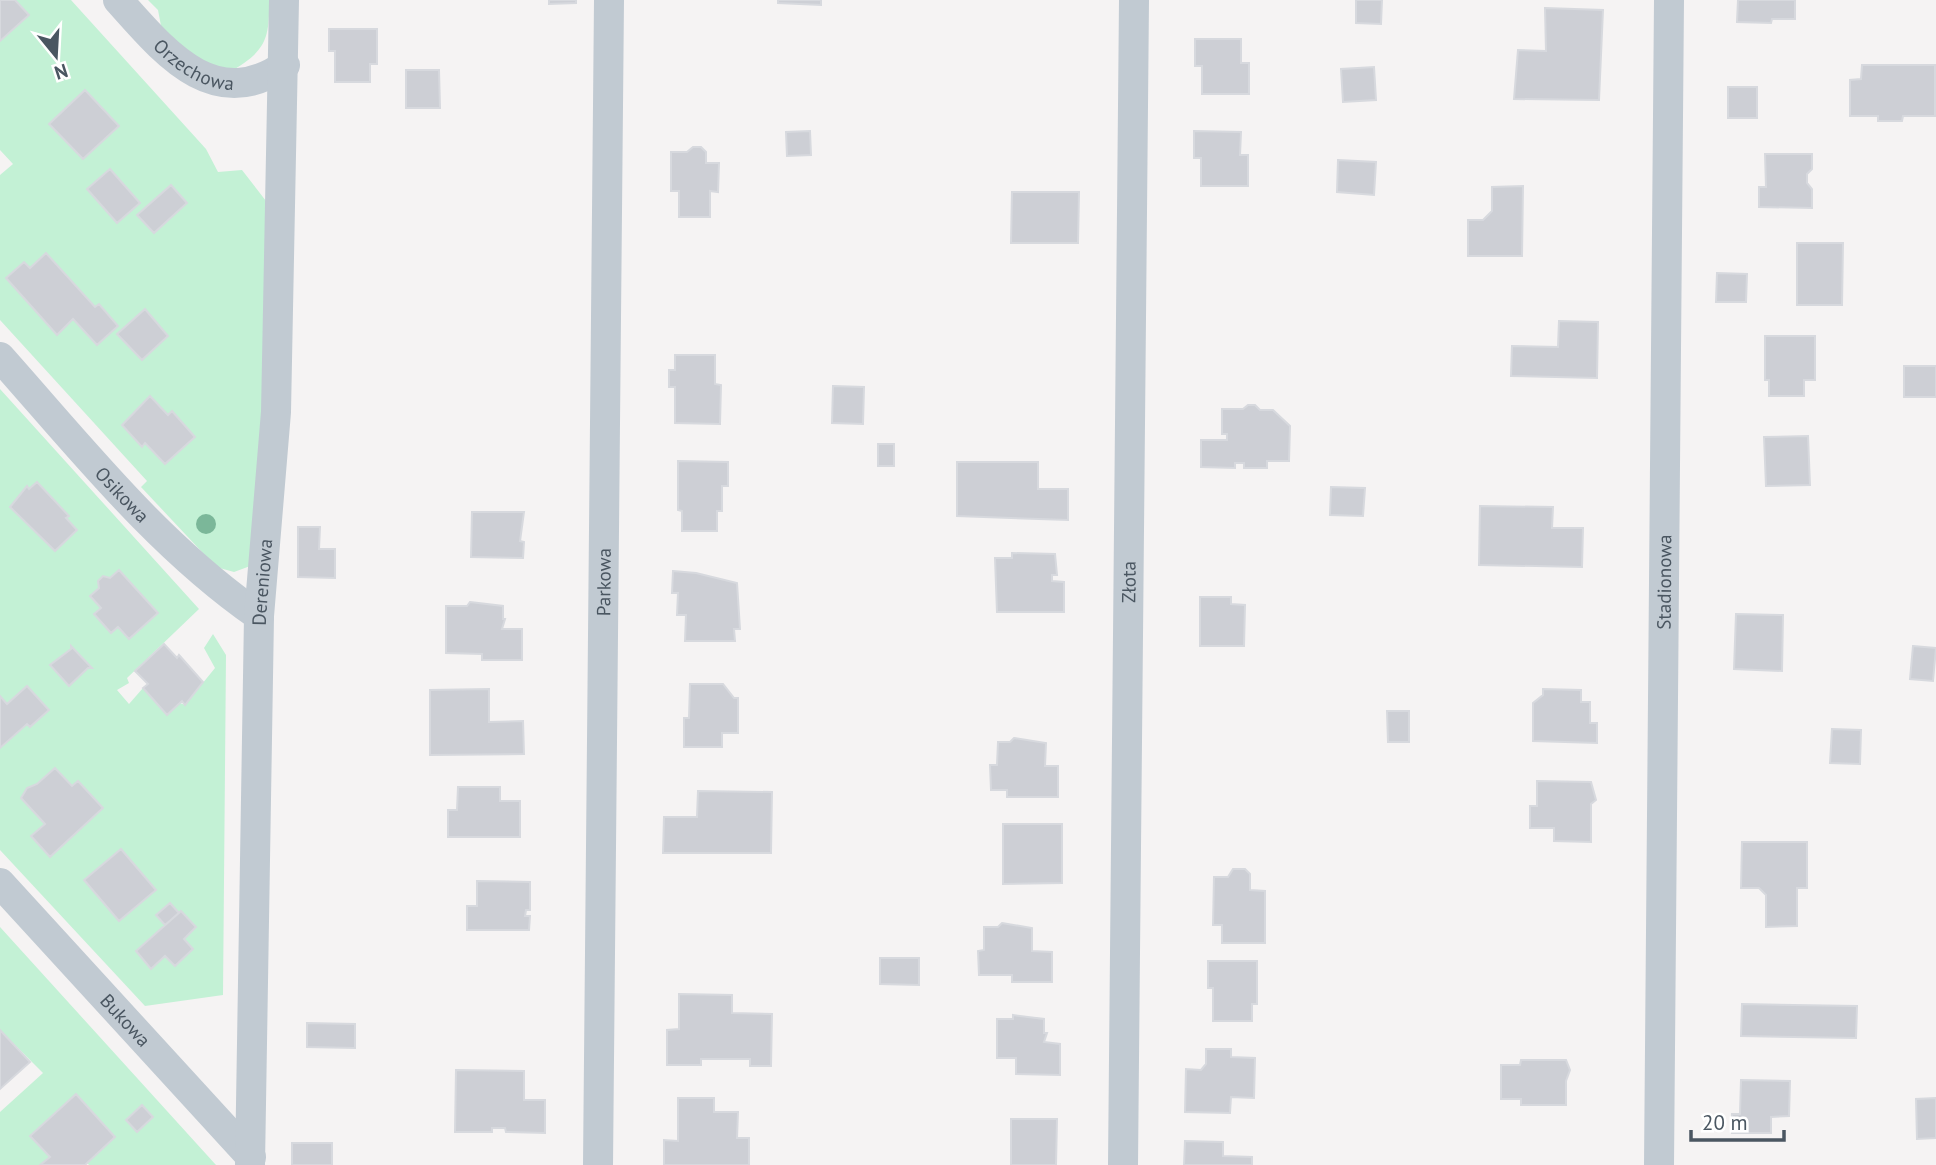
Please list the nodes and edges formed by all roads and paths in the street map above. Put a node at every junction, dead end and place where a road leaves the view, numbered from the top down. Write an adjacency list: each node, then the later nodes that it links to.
1 (118, 0): 6 (street, Orzechowa)
2 (284, 0): 6 (street, Dereniowa)
3 (609, 0): 11 (street, Parkowa)
4 (1133, 0): 12 (street, Złota)
5 (1669, 0): 13 (street, Stadionowa)
6 (285, 65): 8 (street, Dereniowa)
7 (0, 358): 8 (street, Osikowa)
8 (260, 616): 10 (street, Dereniowa)
9 (0, 883): 10 (street, Bukowa)
10 (251, 1161)
11 (598, 1165)
12 (1123, 1165)
13 (1659, 1165)

